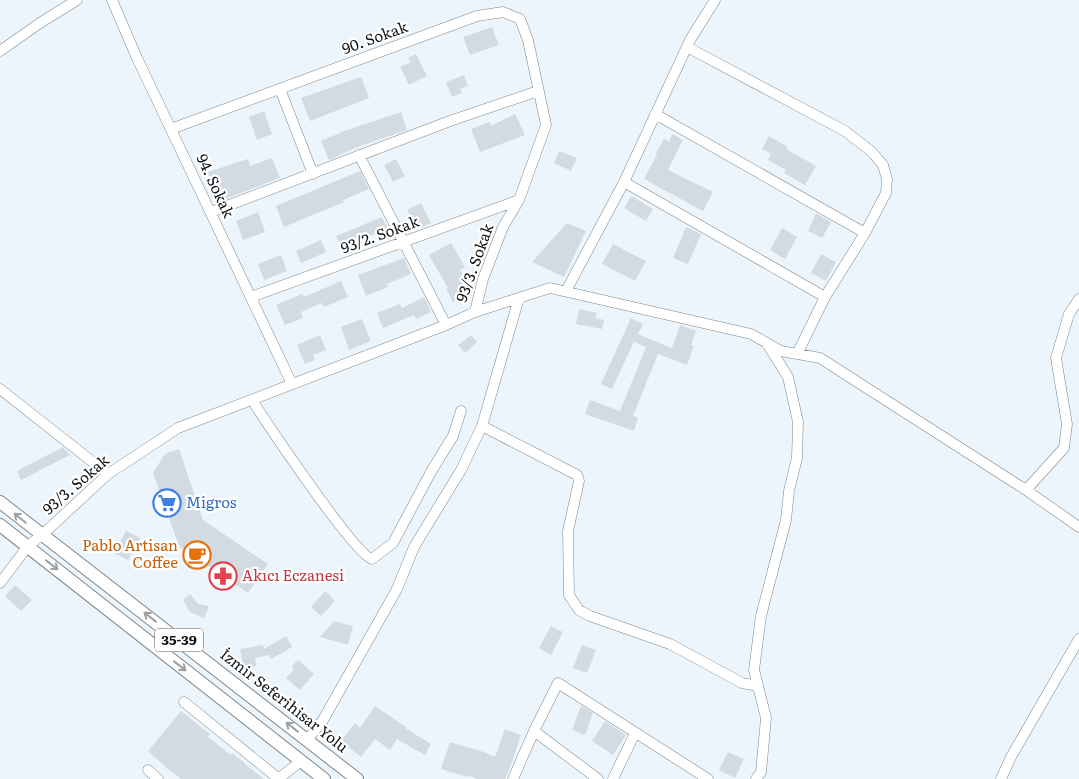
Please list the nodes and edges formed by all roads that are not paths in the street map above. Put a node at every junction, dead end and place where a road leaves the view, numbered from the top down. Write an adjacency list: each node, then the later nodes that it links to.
1 (77, 0): 5 (street)
2 (112, 0): 9 (street, 94. Sokak)
3 (715, 0): 4 (street)
4 (687, 47): 8 (street); 15 (street)
5 (0, 52)
6 (280, 90): 7 (street, 90. Sokak); 9 (street, 90. Sokak); 11 (street)
7 (538, 91): 10 (street); 13 (street, 93/3. Sokak)
8 (655, 114): 12 (street); 15 (street)
9 (171, 129): 14 (street, 94. Sokak)
10 (359, 155): 11 (street); 16 (street)
11 (312, 174): 14 (street)
12 (624, 182): 17 (street); 19 (street)
13 (519, 200): 16 (street, 93/2. Sokak); 22 (street, 93/3. Sokak)
14 (211, 212): 18 (street, 94. Sokak)
15 (865, 234): 19 (street)
16 (403, 242): 18 (street, 93/2. Sokak); 23 (street)
17 (566, 291): 20 (street); 24 (street)
18 (250, 297): 26 (street, 94. Sokak)
19 (825, 297): 25 (street)
20 (519, 298): 22 (street); 30 (street)
21 (1079, 299): 32 (street)
22 (475, 312): 23 (street, 93/3. Sokak)
23 (446, 325): 26 (street, 93/3. Sokak)
24 (766, 342): 25 (street); 40 (street)
25 (797, 354): 32 (street)
26 (292, 384): 28 (street, 93/3. Sokak)
27 (0, 389): 31 (street)
28 (252, 400): 29 (street); 31 (street, 93/3. Sokak)
29 (461, 411)
30 (482, 426): 40 (street); 44 (street)
31 (108, 474): 36 (street, 93/3. Sokak)
32 (1026, 490): 35 (street)
33 (0, 502): 36 (main road, İzmir Seferihisar Yolu / 35-39, one-way to 33)
34 (0, 525): 37 (main road, 35-39)
35 (1079, 527)
36 (42, 535): 37 (street, 93/3. Sokak); 44 (main road, İzmir Seferihisar Yolu / 35-39, one-way to 36)
37 (28, 546): 38 (street, 93/3. Sokak); 45 (main road, 35-39, one-way to 45)
38 (0, 583)
39 (1079, 640): 56 (street)
40 (758, 686): 55 (street)
41 (184, 702): 48 (street)
42 (534, 731): 43 (street); 51 (street); 52 (street)
43 (635, 733): 53 (street); 54 (street)
44 (308, 740): 50 (main road, İzmir Seferihisar Yolu / 35-39)
45 (301, 761): 48 (street); 49 (main road, 35-39)
46 (148, 770): 47 (street)
47 (158, 779)
48 (279, 779)
49 (324, 779)
50 (357, 779)
51 (514, 779)
52 (598, 779)
53 (613, 779)
54 (708, 779)
55 (756, 779)
56 (1001, 779)

